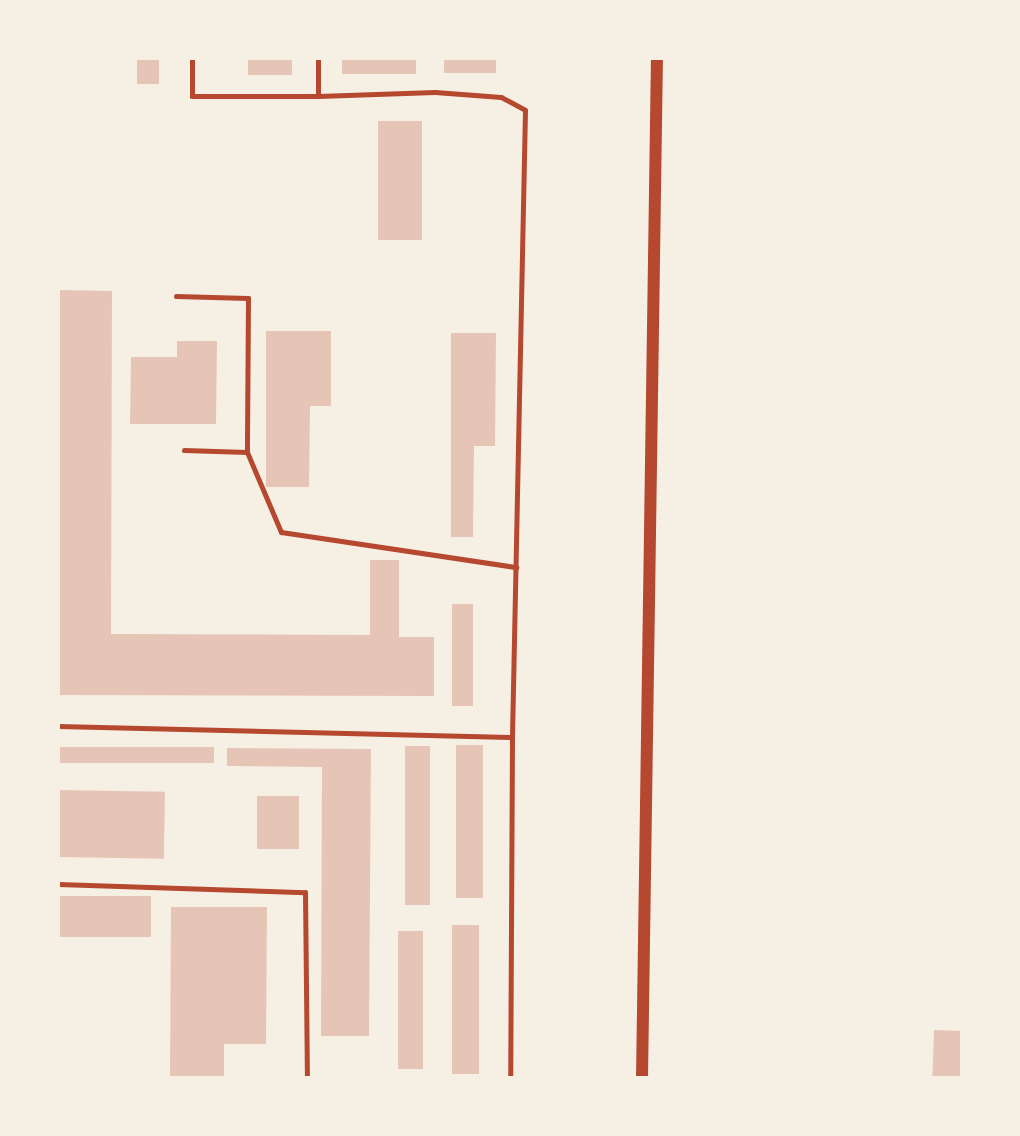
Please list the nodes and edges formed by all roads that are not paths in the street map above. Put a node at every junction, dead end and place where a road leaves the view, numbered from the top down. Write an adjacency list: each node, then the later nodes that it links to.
1 (192, 58): 4 (lane)
2 (318, 58): 4 (lane)
3 (658, 58): 14 (street)
4 (318, 96): 8 (lane)
5 (176, 296): 7 (lane)
6 (184, 450): 7 (lane)
7 (247, 452): 8 (lane)
8 (516, 568): 10 (lane)
9 (58, 726): 10 (lane)
10 (512, 737): 13 (lane)
11 (58, 884): 12 (lane)
12 (306, 1078)
13 (510, 1078)
14 (642, 1078)

